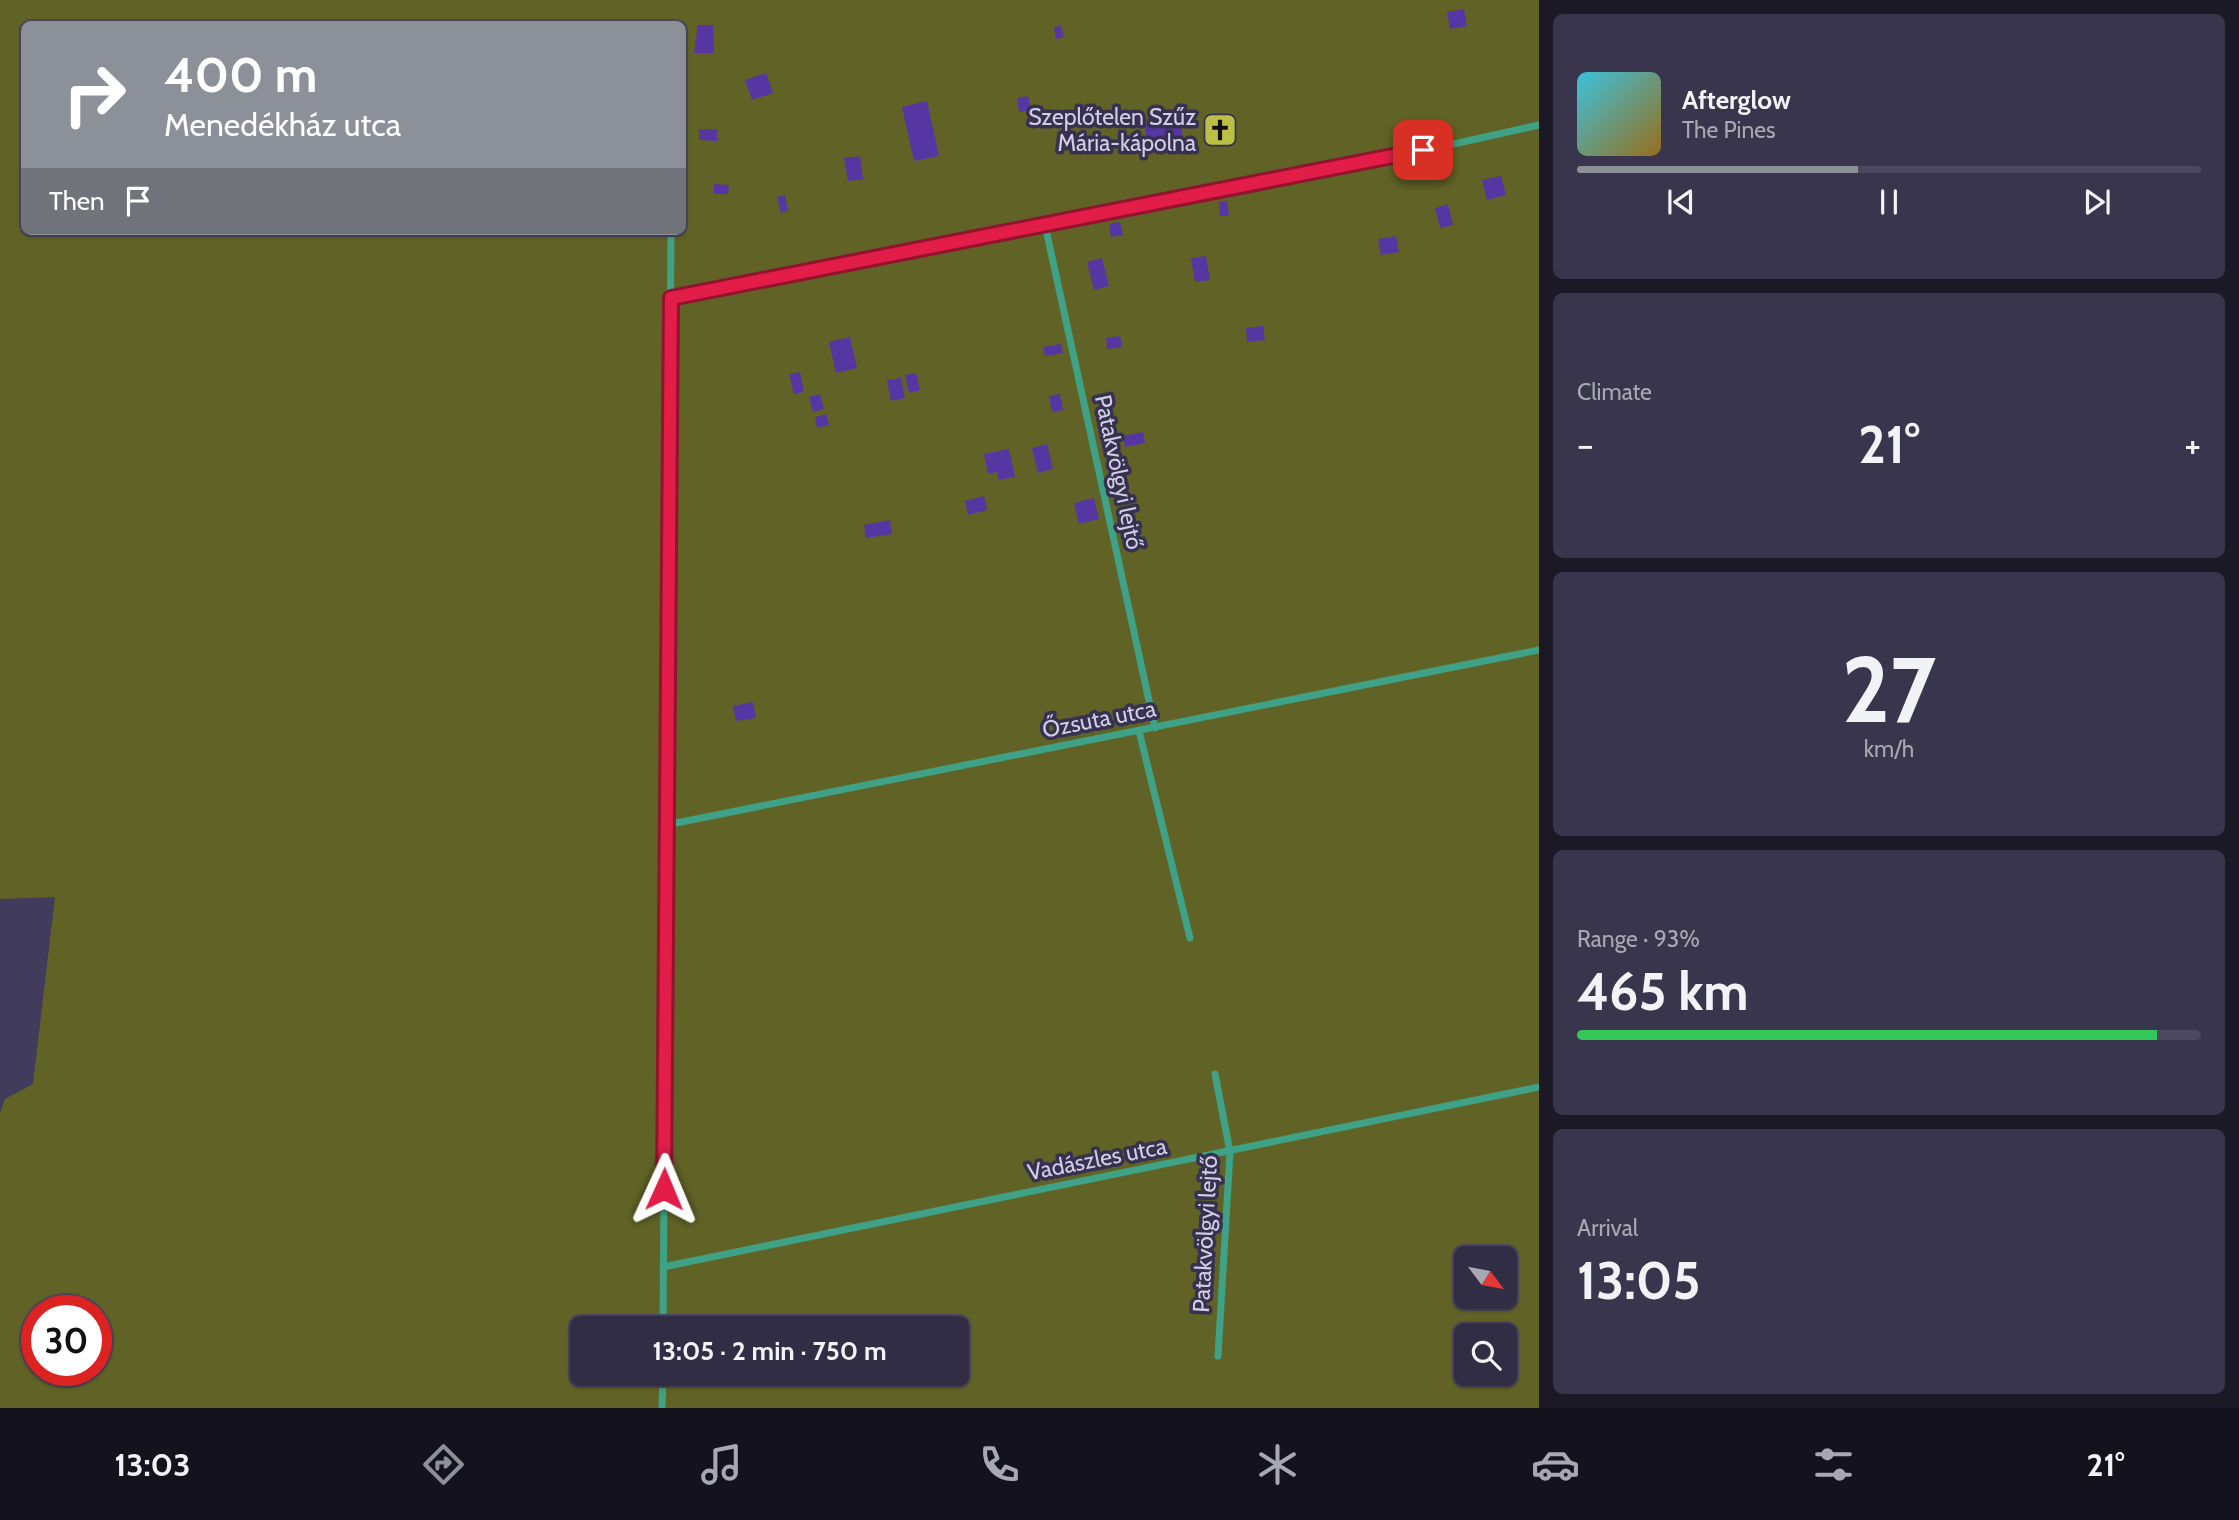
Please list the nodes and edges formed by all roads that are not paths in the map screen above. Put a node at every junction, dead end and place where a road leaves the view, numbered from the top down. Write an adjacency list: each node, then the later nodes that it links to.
1 (1539, 125): 2 (street)
2 (1045, 225): 4 (street); 6 (street, Patakvölgyi lejtő)
3 (671, 235): 4 (street)
4 (671, 298): 8 (street)
5 (1539, 650): 6 (street, Őzsuta utca)
6 (1154, 728): 7 (street, Őzsuta utca)
7 (1139, 731): 8 (street, Őzsuta utca); 9 (street)
8 (666, 825): 13 (street)
9 (1190, 938)
10 (1215, 1073): 12 (street, Patakvölgyi lejtő)
11 (1539, 1087): 12 (street, Vadászles utca)
12 (1230, 1152): 13 (street, Vadászles utca); 15 (street, Patakvölgyi lejtő)
13 (663, 1267): 14 (street)
14 (663, 1316)
15 (1218, 1356)
16 (663, 1386): 17 (street)
17 (662, 1408)

